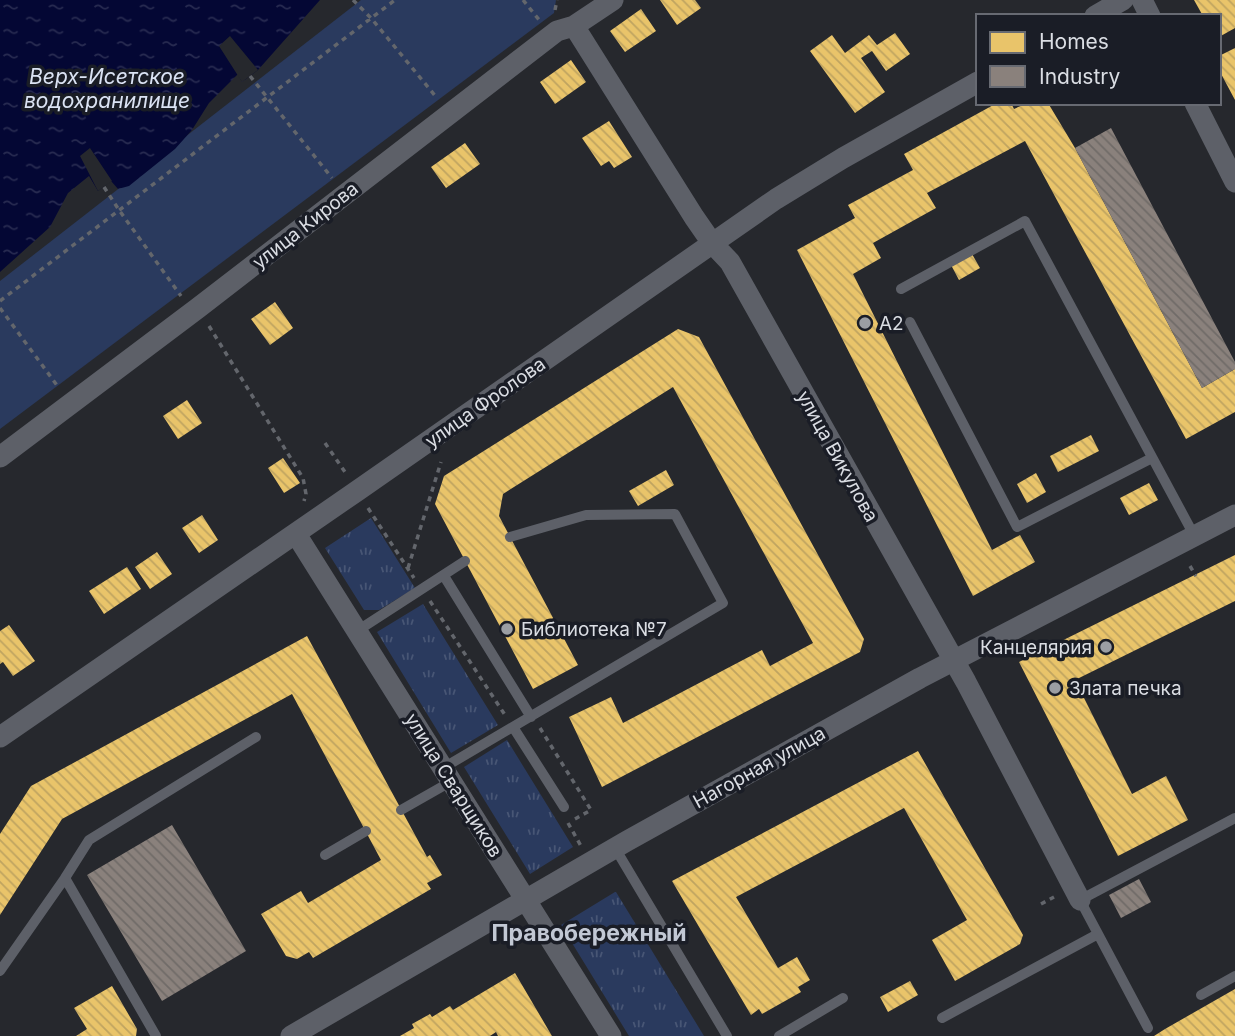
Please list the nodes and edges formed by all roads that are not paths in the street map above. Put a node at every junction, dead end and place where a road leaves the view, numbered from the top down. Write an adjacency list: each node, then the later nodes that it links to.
1 (613, 0): 4 (street, улица Кирова)
2 (1123, 0): 3 (street)
3 (1098, 14)
4 (574, 26): 8 (street, улица Викулова); 11 (street, улица Кирова)
5 (976, 83): 8 (street, улица Фролова)
6 (1196, 105): 7 (street)
7 (1235, 182)
8 (712, 243): 14 (street, улица Фролова); 20 (street, улица Викулова)
9 (901, 289): 12 (lane)
10 (910, 322): 12 (lane)
11 (0, 457)
12 (1152, 458): 16 (lane)
13 (1235, 515): 16 (street, Нагорная улица)
14 (296, 534): 19 (street, улица Сварщиков); 23 (street, улица Фролова)
15 (510, 537): 21 (lane)
16 (1195, 537): 20 (street, Нагорная улица)
17 (465, 561): 18 (lane)
18 (444, 576): 19 (lane); 21 (lane)
19 (357, 631): 25 (street, улица Сварщиков)
20 (953, 660): 30 (street, Нагорная улица); 34 (street, улица Викулова)
21 (531, 717): 22 (lane)
22 (513, 727): 25 (lane); 26 (lane)
23 (0, 737)
24 (256, 737): 32 (lane)
25 (447, 775): 27 (lane); 33 (street, улица Сварщиков)
26 (564, 807)
27 (401, 810)
28 (1235, 818): 34 (lane)
29 (366, 831): 31 (lane)
30 (615, 848): 33 (street, Нагорная улица); 45 (lane)
31 (325, 855)
32 (65, 878): 36 (lane); 42 (lane)
33 (526, 900): 43 (street, Нагорная улица); 44 (street, улица Сварщиков)
34 (1080, 900): 35 (lane)
35 (1098, 934): 40 (lane); 41 (lane)
36 (0, 971)
37 (1235, 975): 38 (lane)
38 (1201, 995)
39 (843, 998): 46 (lane)
40 (942, 1018)
41 (1148, 1028)
42 (156, 1036)
43 (291, 1036)
44 (611, 1036)
45 (727, 1036)
46 (779, 1036)

